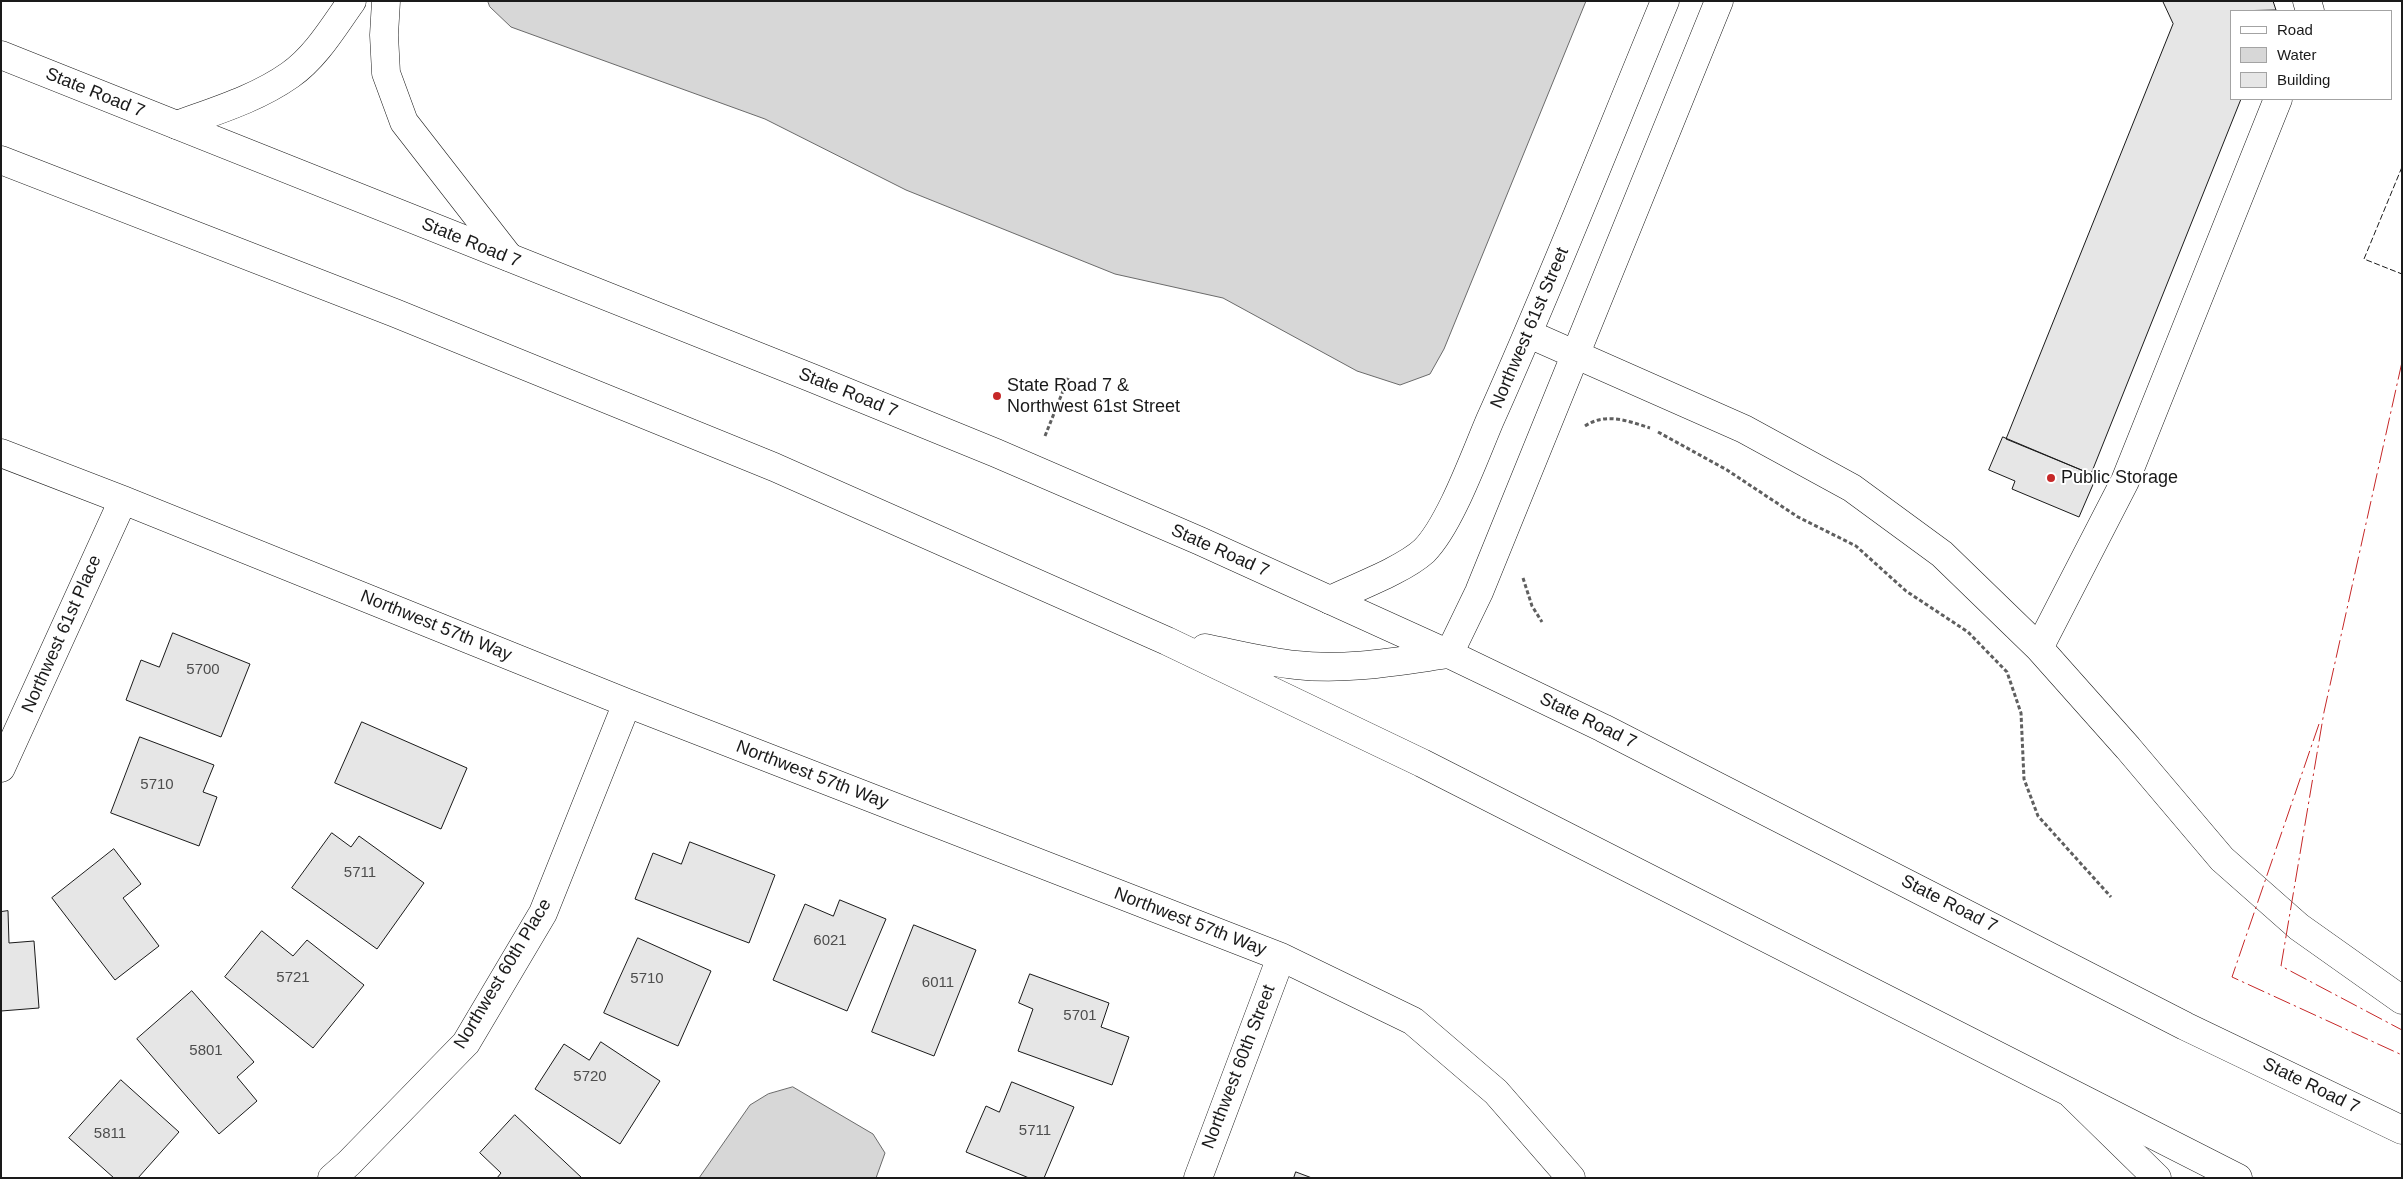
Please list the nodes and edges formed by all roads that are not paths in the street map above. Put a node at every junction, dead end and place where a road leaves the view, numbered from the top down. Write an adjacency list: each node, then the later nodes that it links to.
1 (352, 1): 7 (main road)
2 (386, 1): 9 (main road)
3 (1665, 1): 10 (main road, Northwest 61st Street)
4 (1719, 1): 11 (main road)
5 (1, 55): 7 (main road, State Road 7)
6 (2278, 100): 16 (main road)
7 (177, 125): 9 (main road, State Road 7)
8 (1, 160): 15 (main road)
9 (509, 258): 14 (main road, State Road 7)
10 (1528, 334): 11 (main road); 14 (main road, Northwest 61st Street)
11 (1576, 354): 16 (main road); 17 (main road)
12 (1, 453): 13 (main road, Northwest 57th Way)
13 (123, 500): 18 (main road, Northwest 57th Way); 19 (main road, Northwest 61st Place)
14 (1330, 600): 17 (main road, State Road 7)
15 (1167, 641): 17 (main road); 22 (main road)
16 (2039, 648): 21 (main road)
17 (1449, 654): 23 (main road, State Road 7)
18 (627, 703): 20 (main road, Northwest 57th Way); 24 (main road, Northwest 60th Place)
19 (1, 768)
20 (1281, 957): 25 (main road, Northwest 60th Street); 26 (main road, Northwest 57th Way)
21 (2402, 1000)
22 (2072, 1095): 27 (main road); 28 (main road)
23 (2402, 1130)
24 (332, 1178)
25 (1198, 1178)
26 (1571, 1178)
27 (2157, 1178)
28 (2238, 1178)

